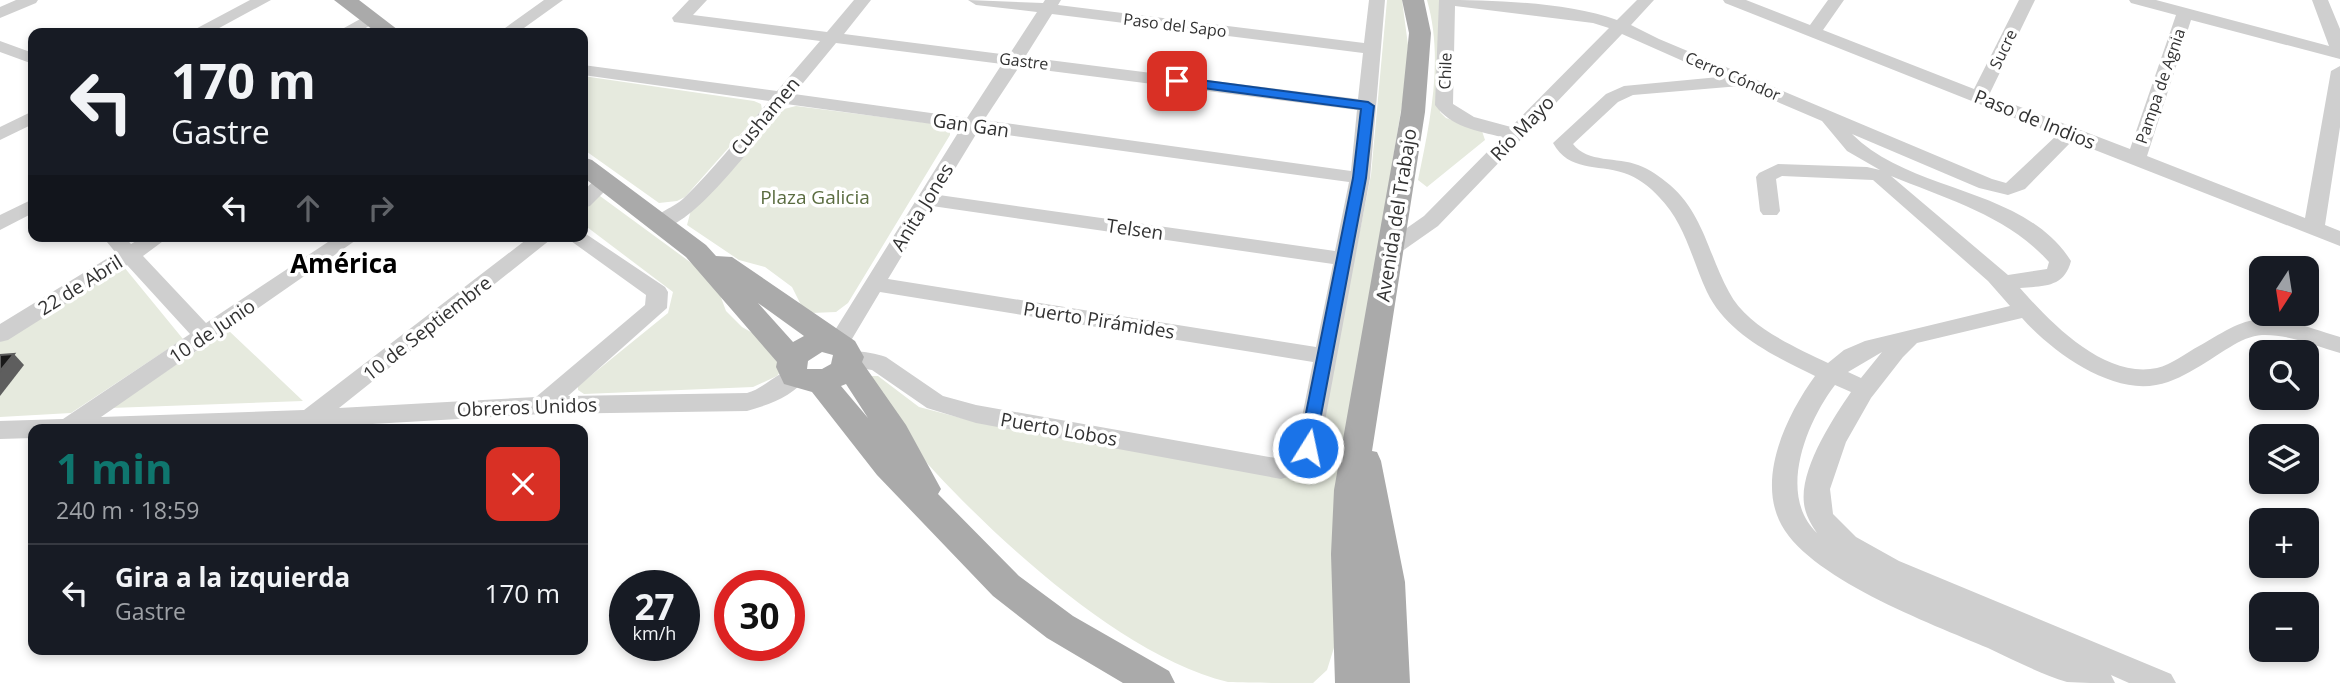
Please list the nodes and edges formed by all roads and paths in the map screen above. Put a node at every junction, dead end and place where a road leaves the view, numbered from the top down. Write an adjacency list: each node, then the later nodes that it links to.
1 (30, 0): 18 (street)
2 (263, 0): 22 (street)
3 (345, 0): 20 (main road)
4 (555, 0): 25 (street)
5 (699, 0): 27 (street, Gastre)
6 (863, 0): 27 (street, Cushamen)
7 (976, 0): 17 (street, Paso del Sapo)
8 (1377, 0): 29 (street)
9 (1413, 0): 62 (main road, Avenida del Trabajo)
10 (1448, 0): 21 (street, Cerro Cóndor); 44 (street, Chile)
11 (1646, 0): 21 (street, Río Mayo)
12 (1731, 0): 26 (street, Paso de Indios)
13 (1836, 0): 26 (street)
14 (2028, 0): 36 (street, Sucre)
15 (2137, 0): 19 (street)
16 (2320, 0): 30 (street)
17 (1050, 5): 29 (street, Paso del Sapo); 32 (street, Anita Jones)
18 (0, 13)
19 (2185, 13): 30 (street); 45 (street, Pampa de Agnia)
20 (371, 18): 23 (street); 24 (main road)
21 (1622, 27): 35 (street, Cerro Cóndor); 44 (street, Río Mayo)
22 (207, 28)
23 (353, 28)
24 (384, 28)
25 (513, 28)
26 (1814, 31): 36 (street, Paso de Indios)
27 (831, 37): 32 (street, Gastre); 37 (street, Cushamen)
28 (0, 46): 31 (street)
29 (1374, 49): 38 (street)
30 (2340, 53)
31 (28, 57)
32 (1014, 60): 38 (street, Gastre); 41 (street, Anita Jones)
33 (588, 71): 37 (street, Gan Gan)
34 (2340, 71): 55 (street)
35 (1743, 81): 39 (street, Cerro Cóndor); 76 (street)
36 (1979, 97): 42 (street, Paso de Indios)
37 (781, 98): 41 (street, Gan Gan); 53 (street, Cushamen)
38 (1368, 106): 47 (street)
39 (1827, 116): 42 (street, Cerro Cóndor); 66 (street)
40 (28, 120): 43 (street)
41 (972, 125): 47 (street, Gan Gan); 50 (street, Anita Jones)
42 (2069, 133): 45 (street, Paso de Indios)
43 (0, 134)
44 (1515, 134): 62 (street, Río Mayo)
45 (2136, 159): 55 (street, Paso de Indios)
46 (588, 169): 48 (main road)
47 (1360, 178): 65 (street)
48 (604, 182): 49 (street); 53 (main road)
49 (588, 197)
50 (926, 200): 65 (street, Telsen); 67 (street, Anita Jones)
51 (28, 208): 54 (street)
52 (1770, 211): 66 (street)
53 (659, 223): 63 (main road)
54 (0, 224)
55 (2314, 227): 56 (street, Paso de Indios)
56 (2340, 239)
57 (117, 242): 64 (street)
58 (150, 242): 64 (street, 22 de Abril)
59 (343, 242): 70 (street, 10 de Junio)
60 (537, 242): 79 (street, 10 de Septiembre)
61 (583, 242): 78 (street)
62 (1391, 249): 83 (main road, Avenida del Trabajo)
63 (696, 251): 73 (main road); 75 (main road)
64 (129, 255): 69 (street, 22 de Abril); 70 (street)
65 (1343, 259): 74 (street)
66 (2002, 283): 68 (street)
67 (874, 284): 73 (street, Anita Jones); 74 (street, Puerto Pirámides)
68 (2028, 310): 71 (street); 72 (street)
69 (0, 334)
70 (204, 335): 80 (street, 10 de Junio)
71 (1910, 337): 76 (street); 77 (street)
72 (2340, 345)
73 (842, 352): 74 (street, Puerto Lobos); 75 (main road); 85 (main road)
74 (1324, 356)
75 (803, 372): 78 (street, Obreros Unidos); 85 (main road)
76 (1831, 375): 77 (street); 89 (street)
77 (1866, 389): 90 (street)
78 (542, 405): 79 (street, Obreros Unidos)
79 (309, 419): 81 (street, Obreros Unidos)
80 (73, 424)
81 (112, 424)
82 (28, 428): 84 (street, Obreros Unidos)
83 (1361, 429): 87 (main road, Avenida del Trabajo); 88 (main road, Avenida del Trabajo)
84 (0, 430)
85 (935, 511): 86 (main road)
86 (1154, 680)
87 (1354, 683)
88 (1391, 683)
89 (2100, 683)
90 (2161, 683)

